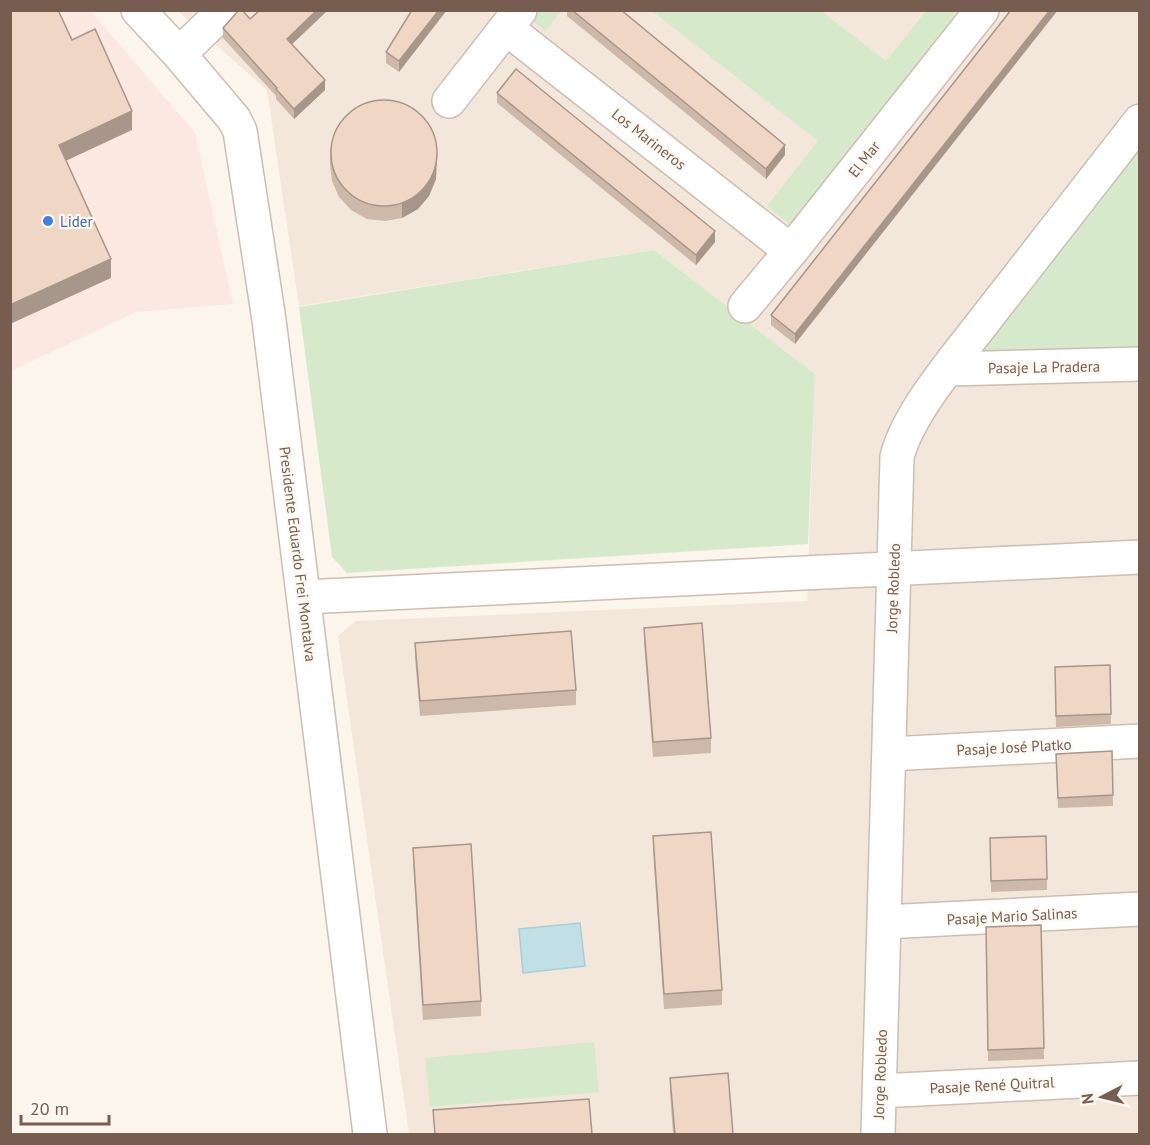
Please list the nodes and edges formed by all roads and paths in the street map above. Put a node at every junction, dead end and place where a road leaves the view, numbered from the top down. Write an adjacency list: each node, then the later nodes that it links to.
1 (138, 10): 5 (street, Presidente Eduardo Frei Montalva)
2 (225, 10): 5 (street)
3 (982, 10): 8 (street, El Mar)
4 (513, 19): 6 (street); 8 (street, Los Marineros)
5 (179, 54): 14 (street, Presidente Eduardo Frei Montalva)
6 (449, 101)
7 (1140, 121): 11 (street, Jorge Robledo)
8 (791, 251): 9 (street, El Mar)
9 (744, 306)
10 (1140, 364): 11 (street, Pasaje La Pradera)
11 (948, 369): 13 (street, Jorge Robledo)
12 (1140, 557): 13 (street)
13 (893, 568): 14 (street); 16 (street, Jorge Robledo)
14 (304, 597): 21 (street, Presidente Eduardo Frei Montalva)
15 (1140, 741): 16 (street, Pasaje José Platko)
16 (889, 754): 18 (street, Jorge Robledo)
17 (1140, 909): 18 (street, Pasaje Mario Salinas)
18 (884, 922): 20 (street, Jorge Robledo)
19 (1140, 1078): 20 (street, Pasaje René Quitral)
20 (880, 1091): 22 (street, Jorge Robledo)
21 (370, 1134)
22 (879, 1134)

